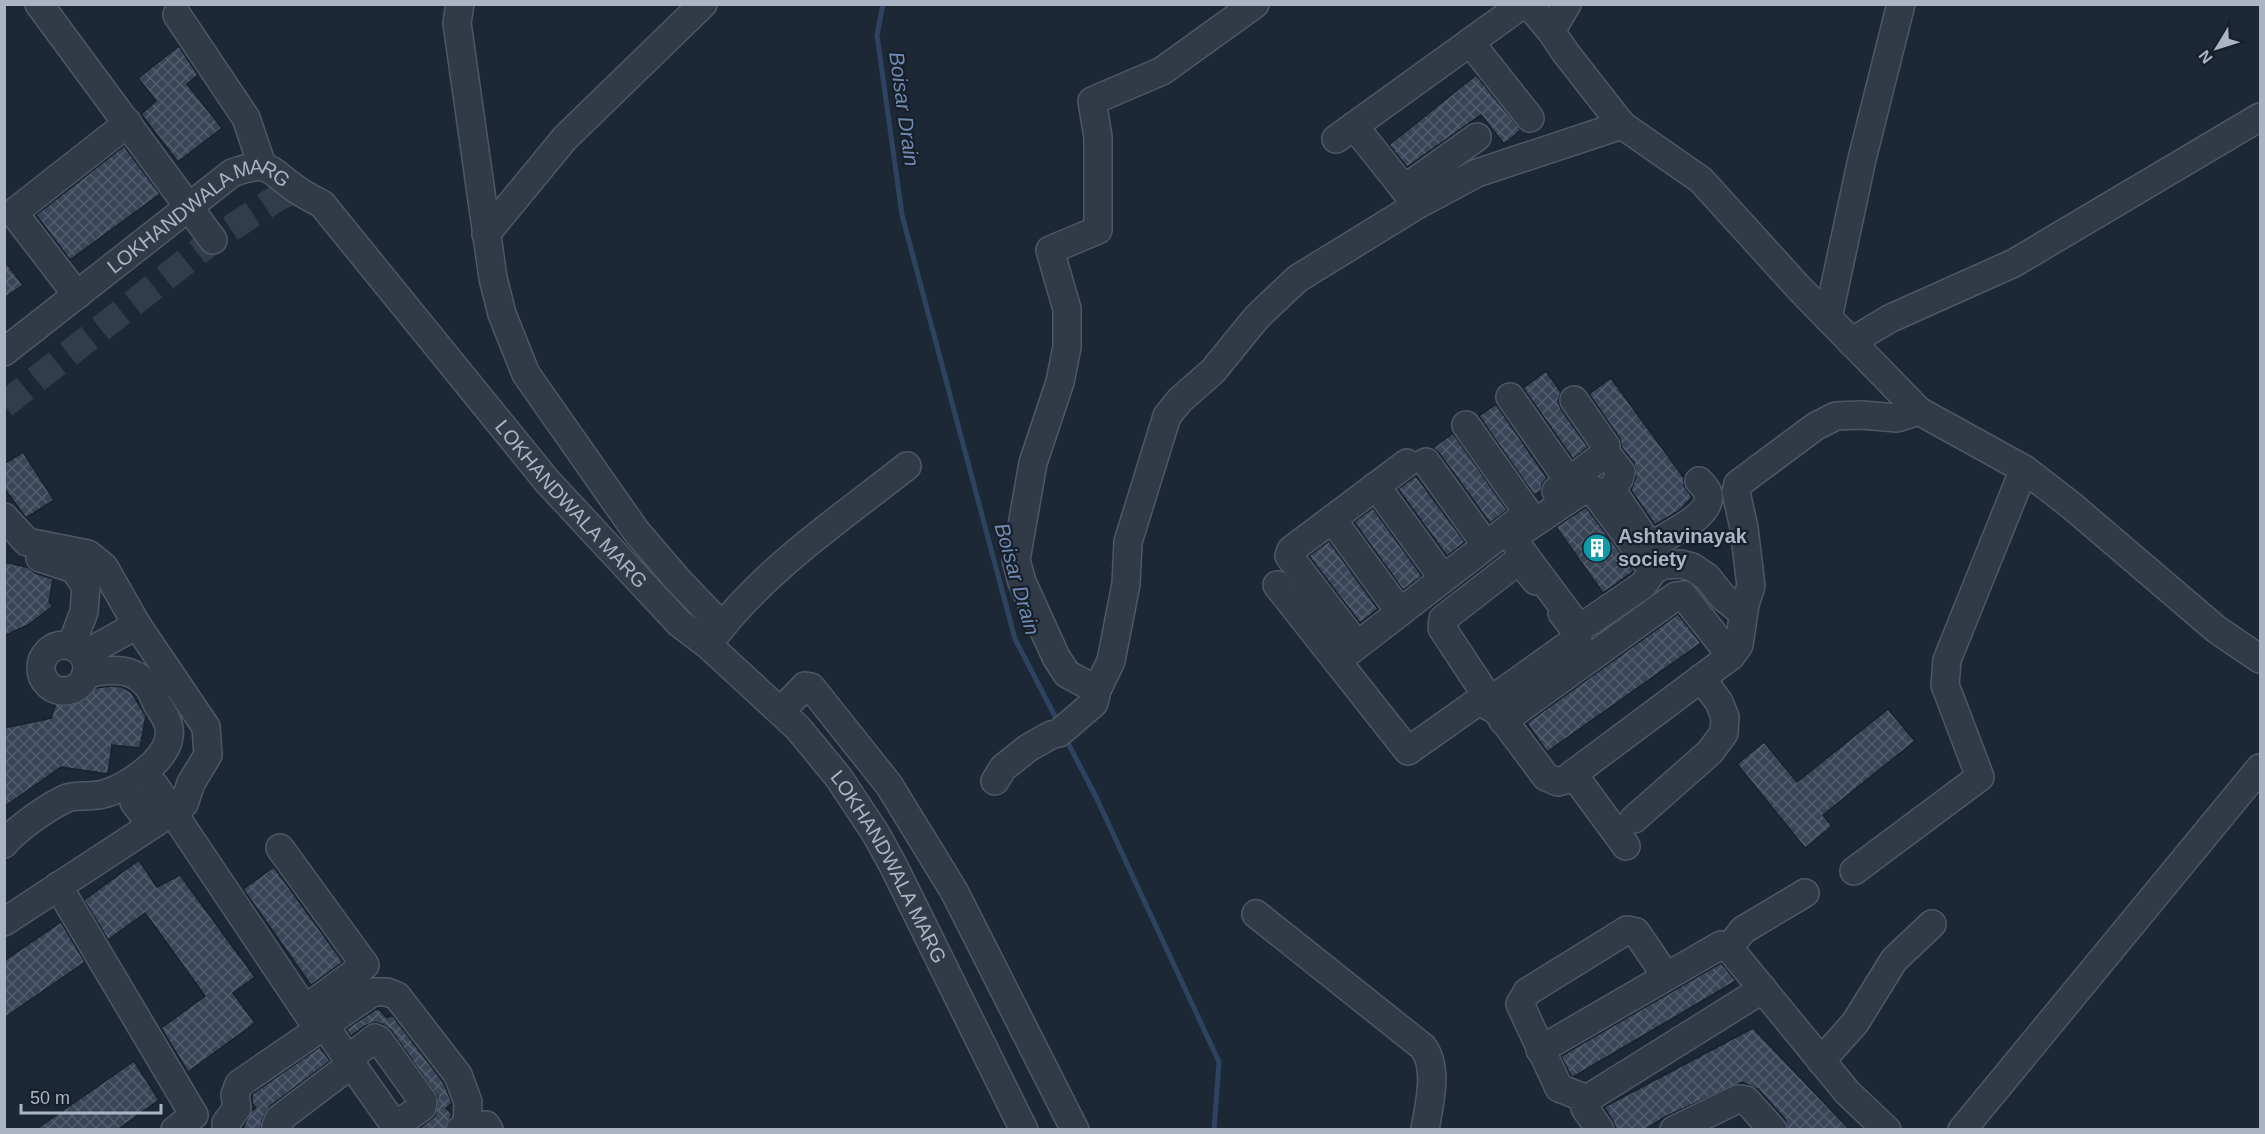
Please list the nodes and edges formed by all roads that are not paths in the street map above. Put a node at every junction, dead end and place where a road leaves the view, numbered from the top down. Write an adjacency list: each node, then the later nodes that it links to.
1 (39, 4): 14 (street)
2 (704, 4): 21 (street)
3 (1255, 4): 54 (street)
4 (1523, 4): 11 (street)
5 (1528, 4): 10 (street)
6 (1567, 4): 10 (street)
7 (1901, 4): 24 (street)
8 (461, 11): 21 (street)
9 (177, 15): 17 (street)
10 (1551, 31): 15 (street)
11 (1470, 42): 13 (street); 19 (street)
12 (2260, 117): 25 (street)
13 (1530, 118)
14 (128, 123): 20 (street); 23 (street)
15 (1622, 125): 18 (street); 24 (street)
16 (1477, 136): 18 (street)
17 (262, 165): 20 (street, LOKHANDWALA MARG); 48 (street, LOKHANDWALA MARG)
18 (1451, 172): 19 (street)
19 (1411, 197): 54 (street)
20 (190, 206): 22 (street); 23 (street, LOKHANDWALA MARG)
21 (486, 234): 48 (street)
22 (213, 240)
23 (77, 296): 26 (street, LOKHANDWALA MARG)
24 (1828, 318): 25 (street)
25 (1851, 342): 29 (street)
26 (4, 352)
27 (1510, 397): 34 (street)
28 (1574, 400): 31 (street)
29 (1919, 411): 33 (street); 46 (street)
30 (1466, 425): 37 (street)
31 (1606, 453): 34 (street); 42 (street)
32 (907, 466): 48 (street)
33 (2024, 468): 52 (street); 66 (street)
34 (1569, 481): 37 (street)
35 (1699, 481): 42 (street)
36 (1376, 486): 39 (street); 40 (street); 43 (street)
37 (1528, 513): 40 (street)
38 (4, 518): 47 (street)
39 (1332, 519): 45 (street); 49 (street)
40 (1486, 545): 43 (street)
41 (4, 546): 51 (street)
42 (1659, 560): 42 (street); 46 (street)
43 (1443, 578): 45 (street)
44 (1277, 585): 49 (street)
45 (1400, 612): 49 (street)
46 (1743, 613): 50 (street)
47 (137, 625): 51 (street); 61 (street)
48 (715, 636): 55 (street, LOKHANDWALA MARG)
49 (1347, 653): 56 (street)
50 (1731, 656): 53 (street); 56 (street)
51 (80, 658): 63 (street)
52 (2260, 659)
53 (1701, 678): 58 (street); 62 (street)
54 (1095, 696): 59 (street)
55 (781, 711): 87 (street, LOKHANDWALA MARG); 88 (street)
56 (1496, 711): 56 (street); 58 (street)
57 (2260, 768): 94 (street)
58 (1573, 774): 64 (street)
59 (995, 781)
60 (145, 794): 61 (street)
61 (163, 818): 67 (street); 75 (street)
62 (1634, 819)
63 (4, 844)
64 (1626, 846)
65 (280, 848): 75 (street)
66 (1854, 871)
67 (58, 886): 70 (street); 81 (street)
68 (1805, 893): 72 (street)
69 (1256, 914): 89 (street)
70 (4, 922)
71 (1932, 924): 77 (street)
72 (1730, 948): 73 (street); 74 (street)
73 (1666, 976): 76 (street); 76 (street)
74 (1763, 989): 77 (street); 79 (street)
75 (315, 1024): 78 (street); 82 (street); 84 (street)
76 (1540, 1050): 79 (street)
77 (1821, 1061): 93 (street)
78 (345, 1065): 80 (street); 80 (street); 83 (street)
79 (1587, 1100): 90 (street)
80 (387, 1129)
81 (175, 1130)
82 (226, 1130)
83 (279, 1130)
84 (460, 1130)
85 (480, 1130): 86 (street)
86 (489, 1130)
87 (1024, 1130)
88 (1075, 1130)
89 (1425, 1130)
90 (1600, 1130)
91 (1674, 1130): 92 (street)
92 (1773, 1130)
93 (1887, 1130)
94 (1962, 1130)

